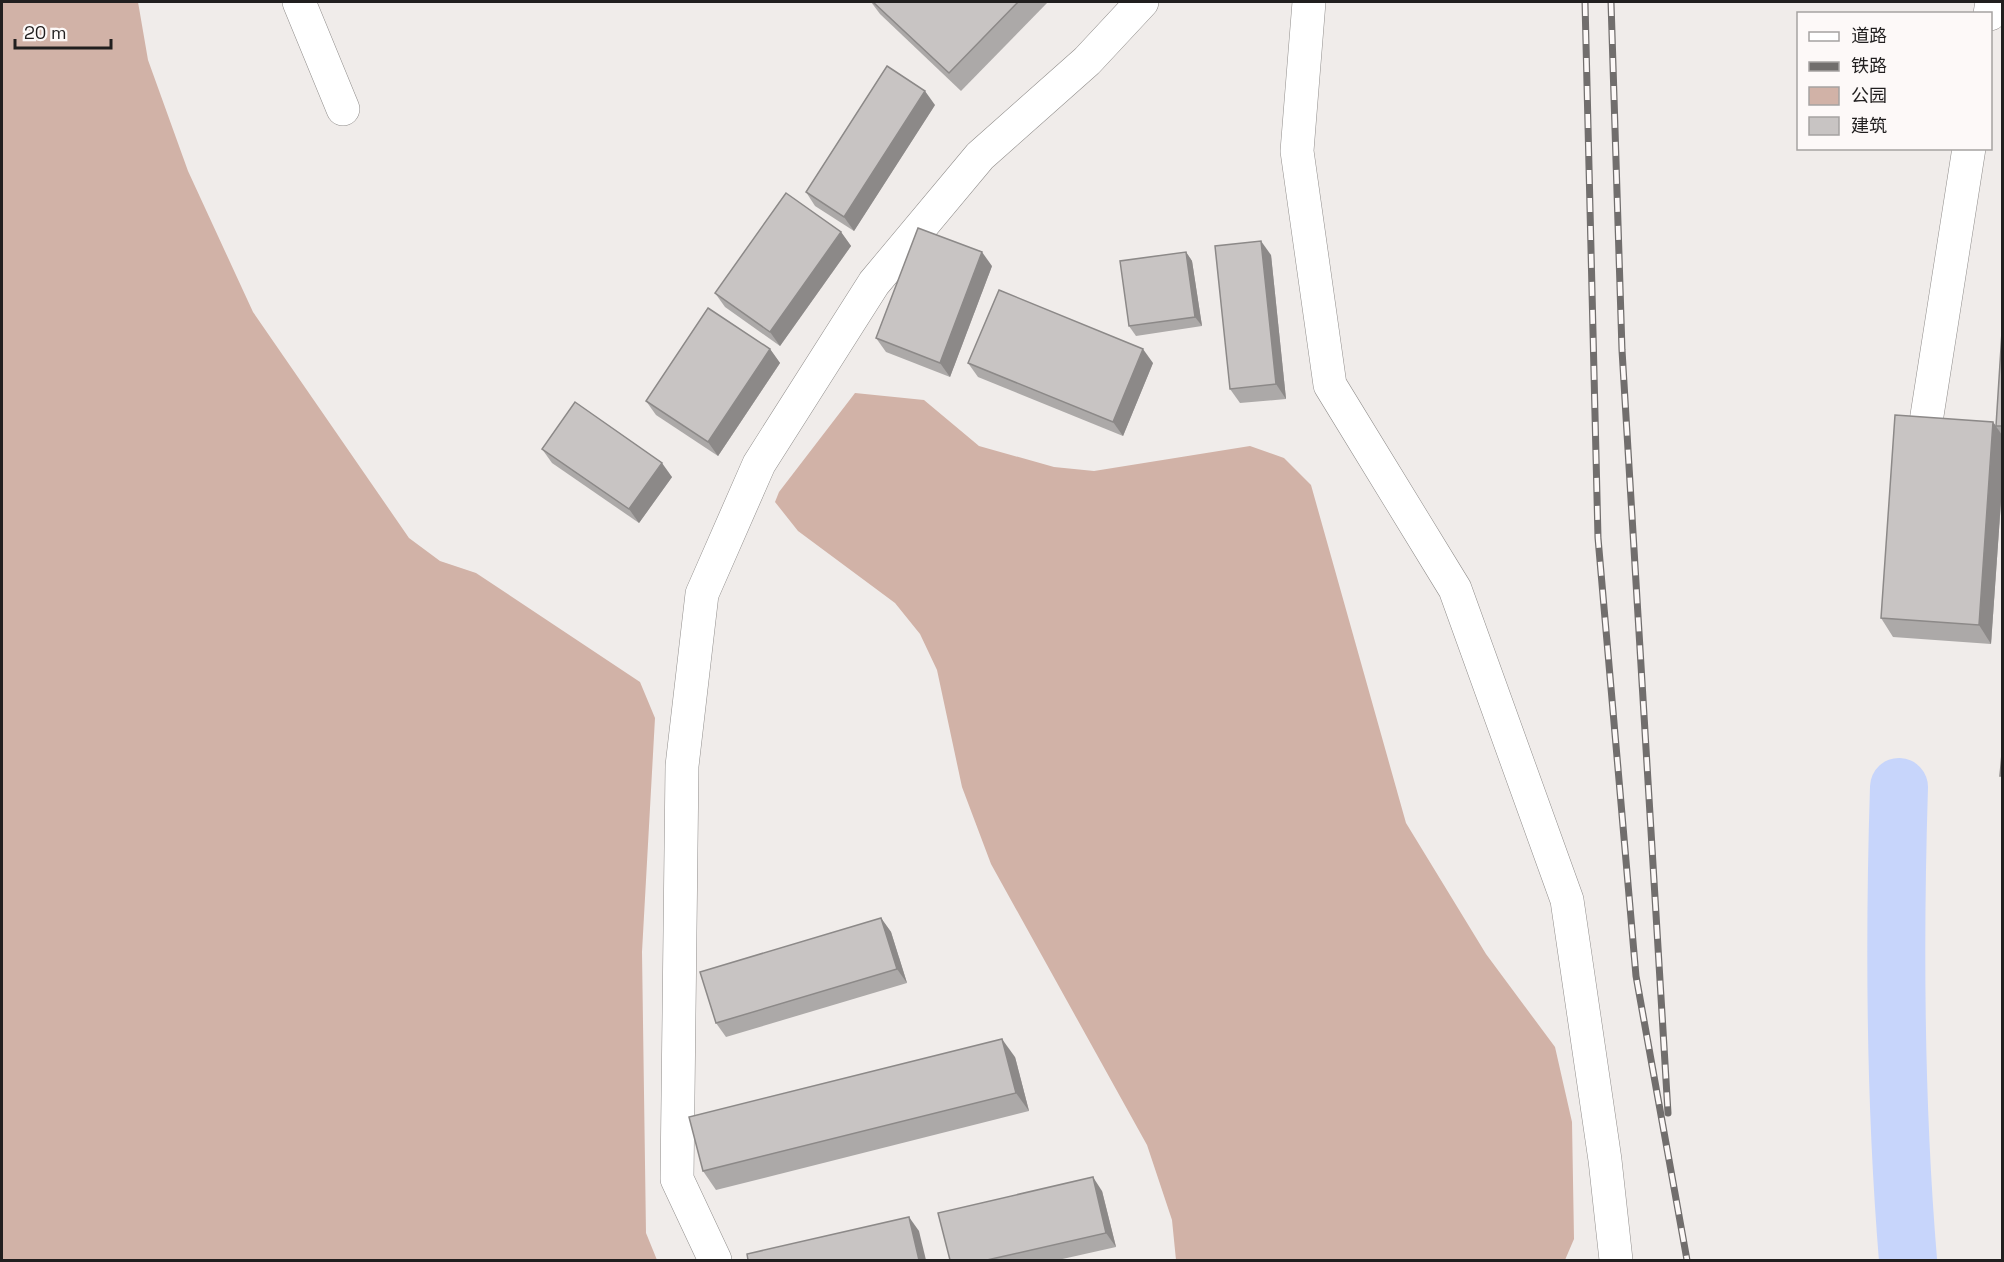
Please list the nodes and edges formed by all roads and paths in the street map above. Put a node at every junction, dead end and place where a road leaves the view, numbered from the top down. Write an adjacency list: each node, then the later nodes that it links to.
1 (299, 2): 4 (street)
2 (1142, 2): 7 (street)
3 (1308, 2): 8 (street)
4 (343, 109)
5 (1969, 150): 6 (street)
6 (1917, 483)
7 (715, 1260)
8 (1616, 1260)

